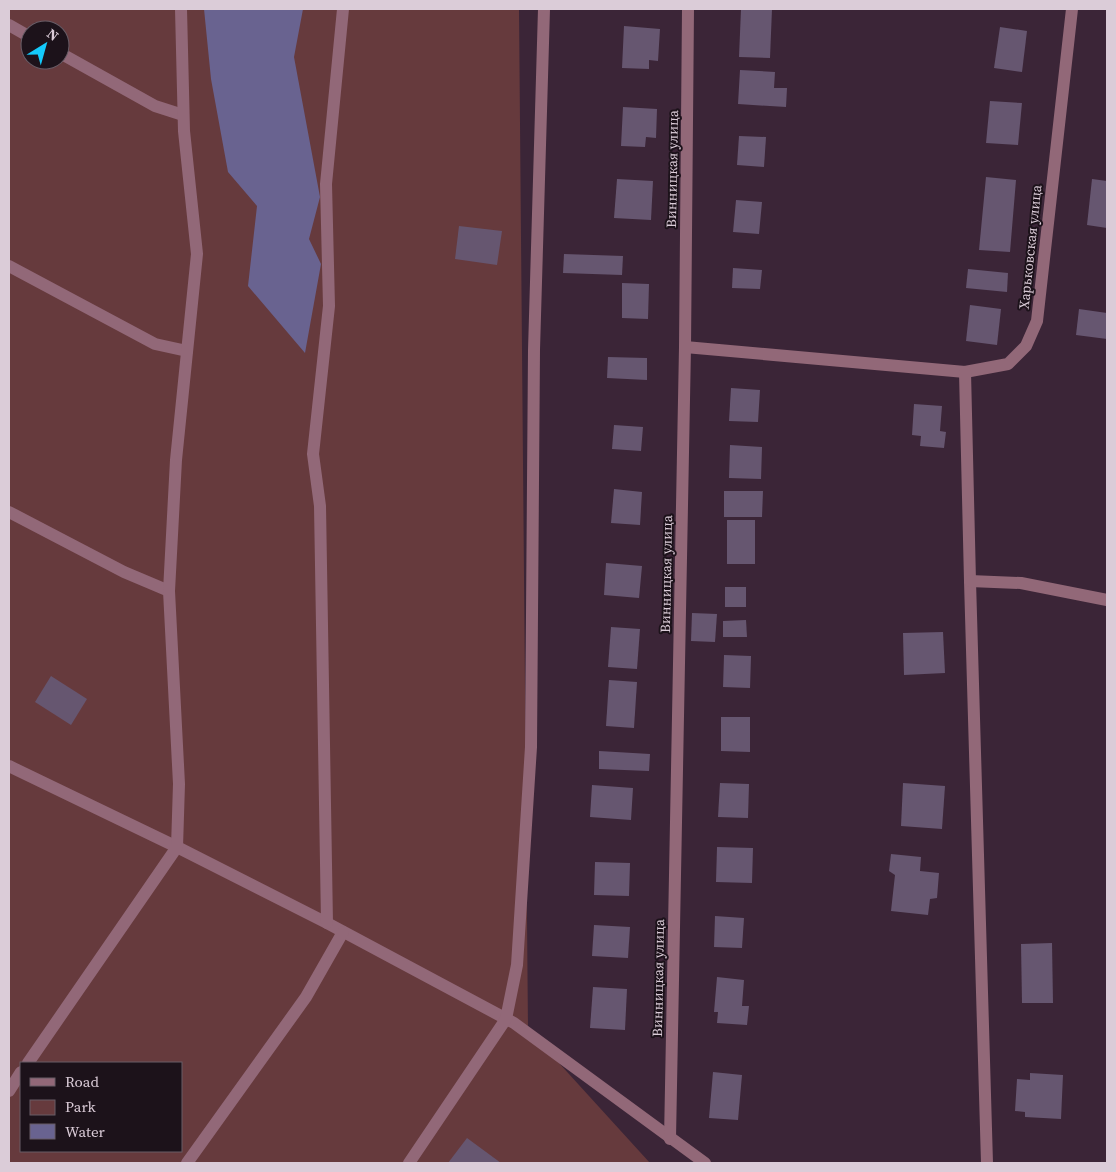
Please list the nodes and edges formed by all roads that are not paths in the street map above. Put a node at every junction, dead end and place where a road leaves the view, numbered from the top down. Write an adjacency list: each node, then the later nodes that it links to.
1 (181, 9): 9 (street)
2 (343, 9): 20 (street)
3 (544, 9): 22 (street)
4 (688, 9): 11 (street, Винницкая улица)
5 (1072, 9): 13 (street, Харьковская улица)
6 (9, 25): 7 (street)
7 (20, 31)
8 (70, 59): 9 (street)
9 (183, 115): 12 (street)
10 (9, 266): 12 (street)
11 (685, 347): 13 (street, Харьковская улица); 26 (street, Винницкая улица)
12 (187, 351): 16 (street)
13 (965, 372): 15 (street)
14 (9, 512): 16 (street)
15 (970, 581): 17 (street); 30 (street)
16 (169, 591): 19 (street)
17 (1107, 600)
18 (9, 766): 19 (street)
19 (178, 847): 20 (street); 23 (street)
20 (327, 923): 21 (street)
21 (343, 932): 22 (street); 27 (street)
22 (506, 1019): 26 (street); 28 (street)
23 (29, 1062)
24 (20, 1074): 25 (street)
25 (9, 1091)
26 (670, 1139): 29 (street)
27 (187, 1163)
28 (409, 1163)
29 (705, 1163)
30 (987, 1163)

